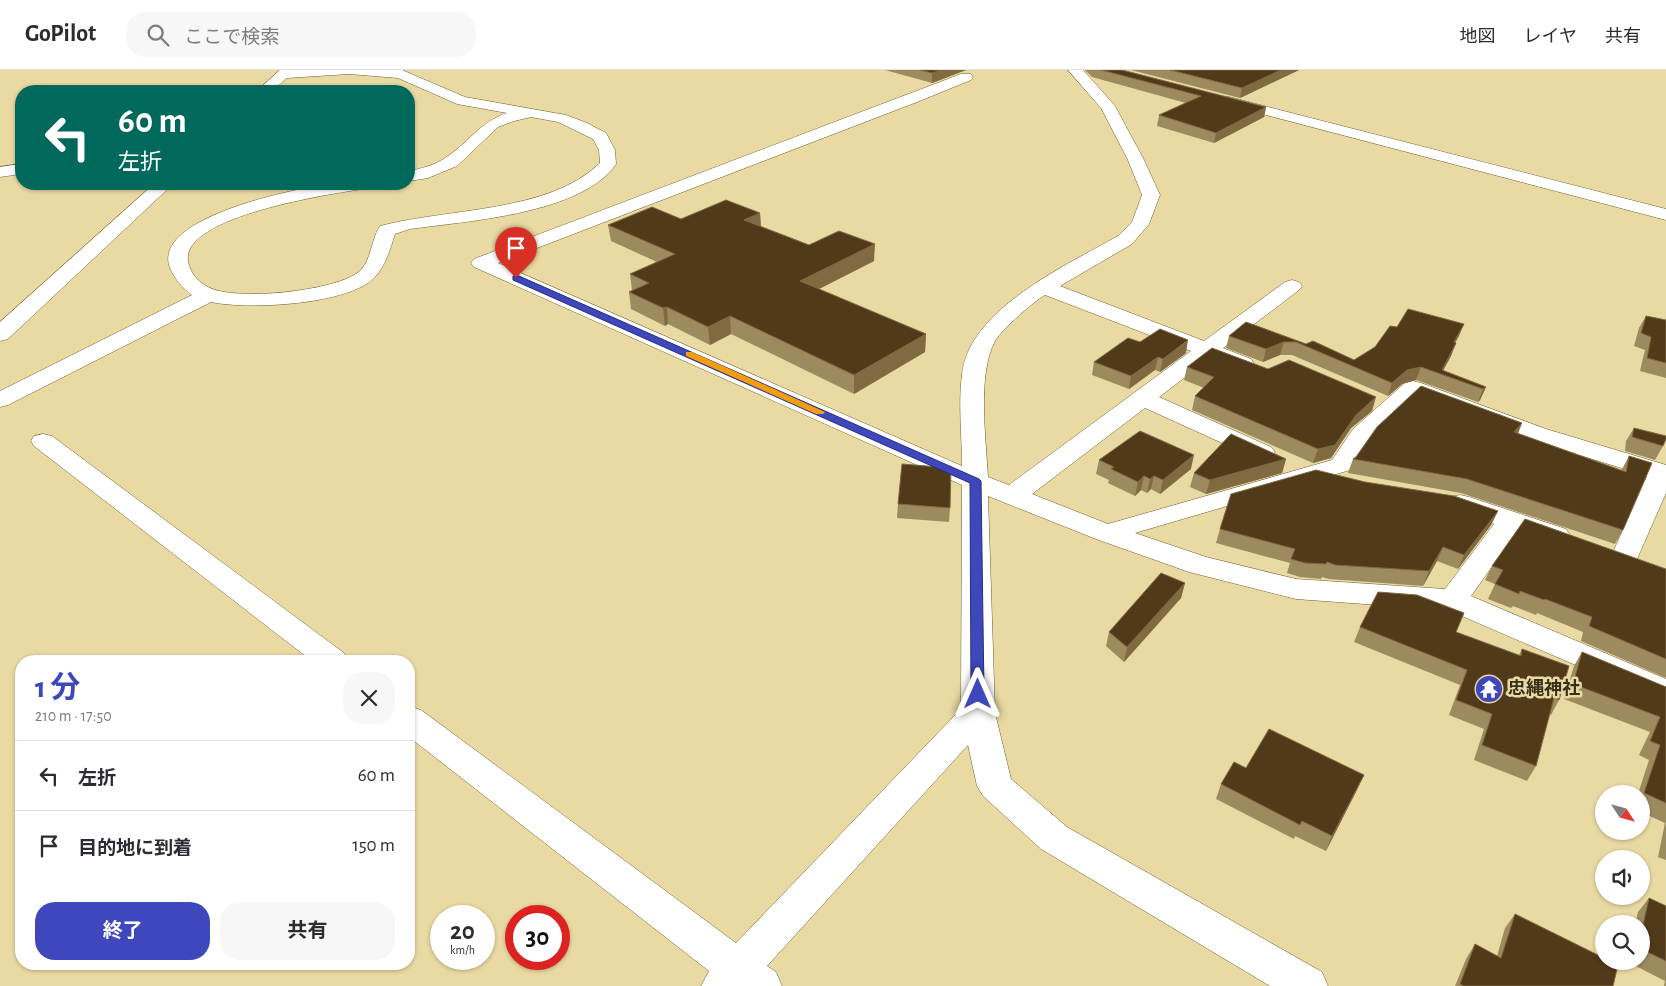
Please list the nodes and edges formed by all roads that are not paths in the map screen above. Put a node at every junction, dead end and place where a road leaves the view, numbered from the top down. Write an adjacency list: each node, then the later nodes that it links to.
1 (1075, 70): 14 (street)
2 (285, 72): 4 (street); 6 (street)
3 (966, 77): 23 (street)
4 (271, 85)
5 (1214, 97): 12 (street)
6 (529, 114): 9 (street); 15 (street)
7 (15, 171): 8 (street)
8 (0, 172)
9 (415, 175)
10 (157, 190): 16 (street)
11 (323, 190): 15 (street)
12 (1666, 214)
13 (1292, 286): 17 (street)
14 (1044, 287): 17 (street); 23 (street)
15 (208, 295): 20 (street)
16 (0, 334)
17 (1206, 350): 18 (street); 19 (street)
18 (1265, 373)
19 (1142, 398): 22 (street); 25 (street)
20 (0, 400)
21 (43, 441): 32 (street)
22 (1311, 474): 24 (street); 28 (street); 30 (street)
23 (976, 481): 25 (street); 34 (street)
24 (1352, 484)
25 (1012, 496): 28 (street)
26 (1434, 498): 27 (street)
27 (1511, 520): 29 (street); 31 (street)
28 (1106, 533): 31 (street)
29 (1579, 543)
30 (1649, 568)
31 (1453, 600): 33 (street)
32 (325, 655)
33 (1666, 692)
34 (978, 713): 36 (street); 37 (street)
35 (415, 724): 36 (street)
36 (740, 980)
37 (1307, 986)

